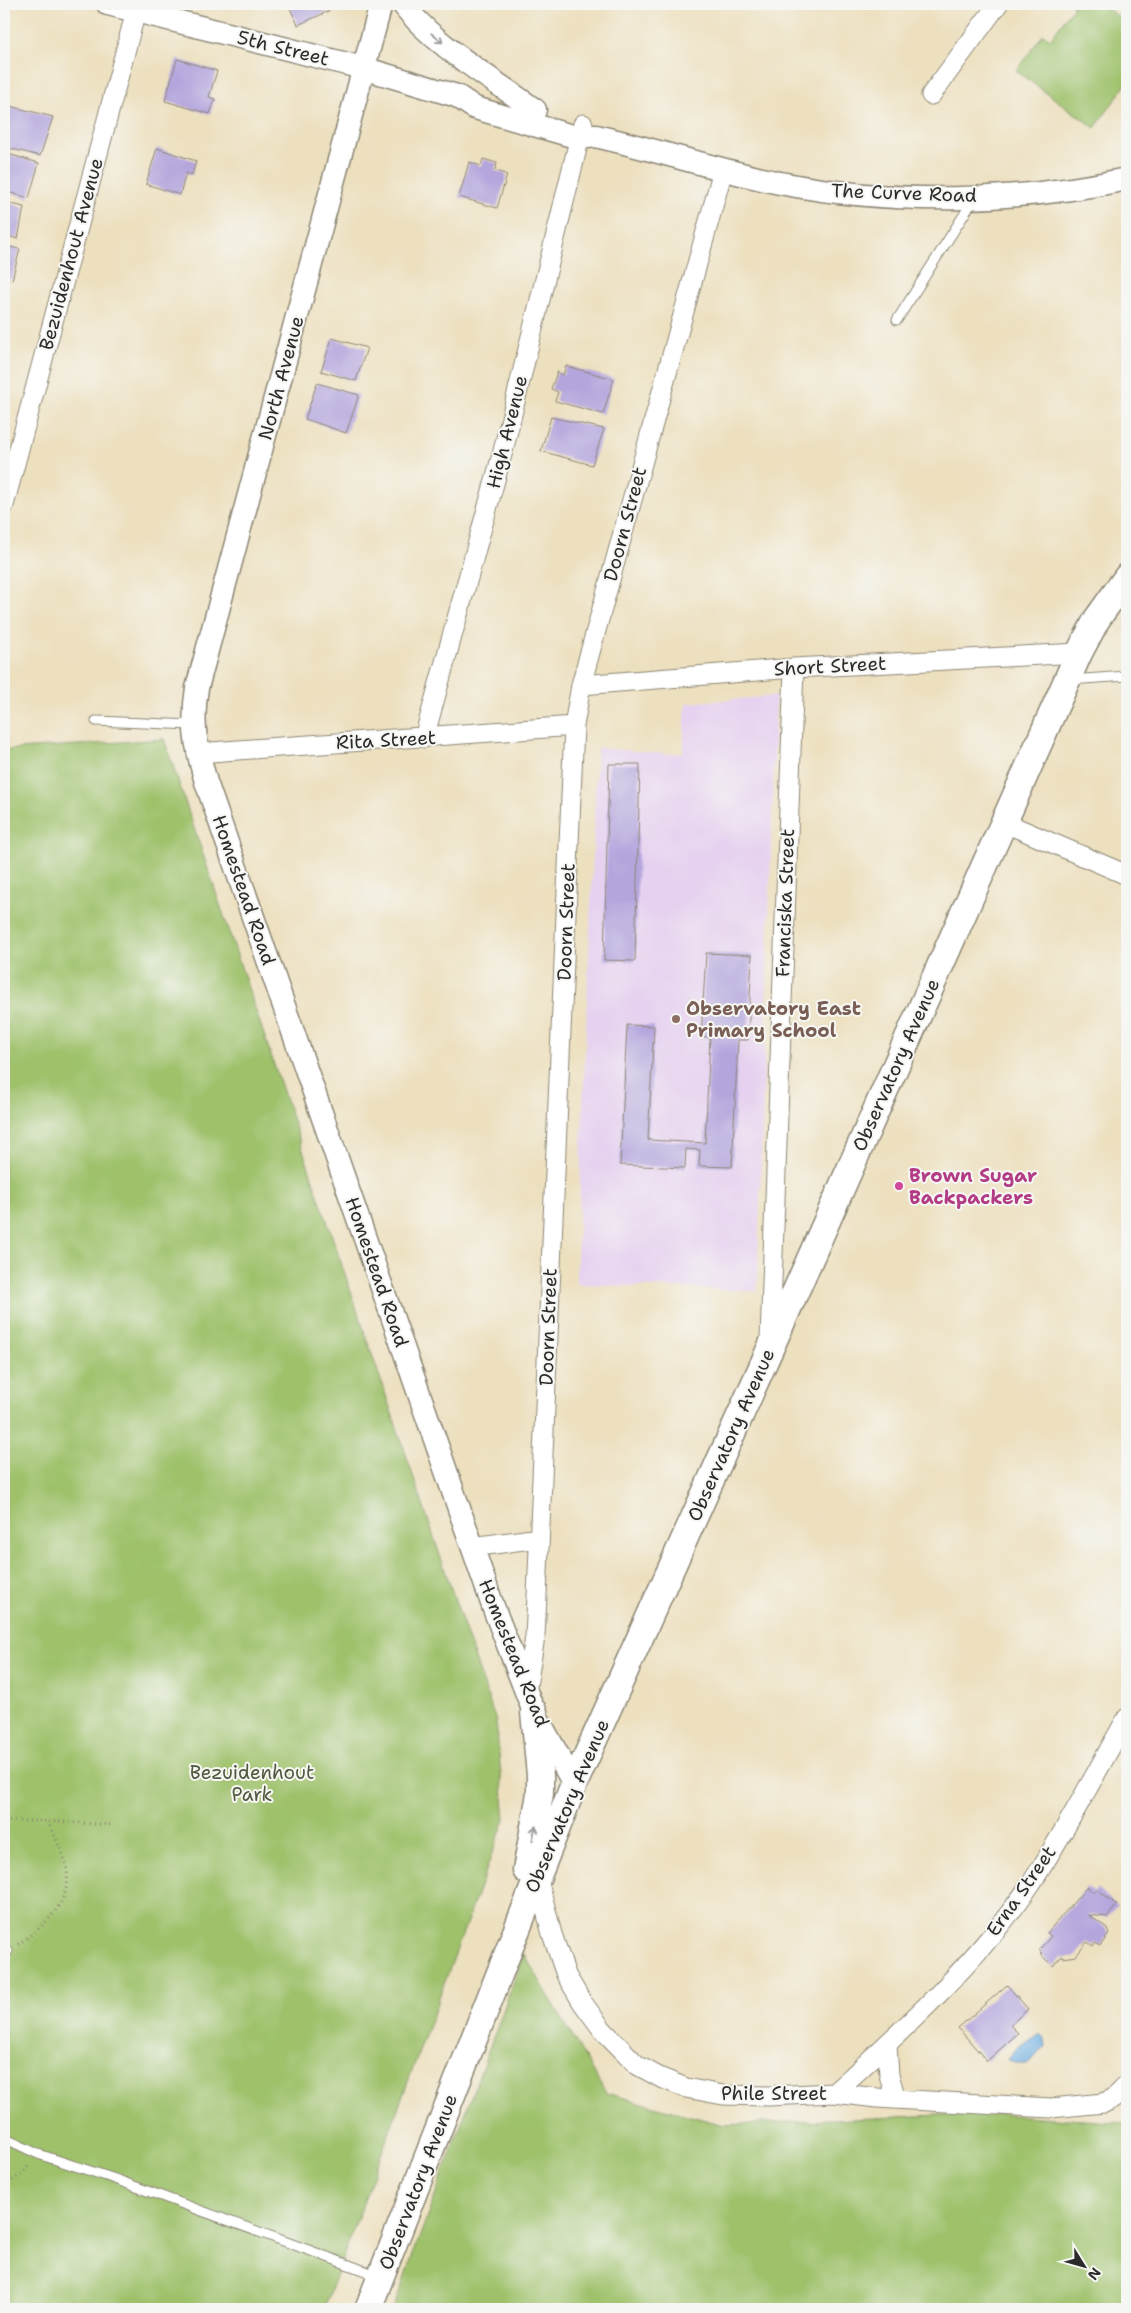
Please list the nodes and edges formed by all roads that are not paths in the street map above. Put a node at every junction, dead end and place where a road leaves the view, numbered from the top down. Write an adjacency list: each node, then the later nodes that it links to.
1 (108, 4): 6 (street, 5th Street)
2 (368, 4): 7 (street)
3 (381, 4): 7 (street, North Avenue)
4 (403, 4): 11 (street, one-way to 11)
5 (998, 4): 9 (street)
6 (137, 8): 8 (street, 5th Street); 17 (street, Bezuidenhout Avenue)
7 (372, 36): 8 (street, North Avenue)
8 (364, 68): 10 (street, 5th Street); 25 (street, North Avenue)
9 (931, 95)
10 (456, 96): 11 (street, 5th Street); 12 (street, 5th Street)
11 (535, 110): 12 (street, 5th Street)
12 (586, 132): 13 (street, The Curve Road); 27 (street, High Avenue)
13 (723, 170): 15 (street, The Curve Road); 23 (street, Doorn Street)
14 (1127, 179): 15 (street, The Curve Road)
15 (975, 197): 16 (lane)
16 (897, 320)
17 (4, 505)
18 (1127, 577): 19 (main road, Observatory Avenue)
19 (1079, 653): 20 (street, Short Street); 22 (main road, Observatory Avenue)
20 (794, 668): 23 (street, Short Street); 31 (street, Franciska Street)
21 (1127, 676): 22 (lane)
22 (1066, 681): 29 (main road, Observatory Avenue)
23 (581, 685): 26 (street, Doorn Street)
24 (96, 721): 25 (lane)
25 (193, 726): 28 (street, North Avenue)
26 (574, 726): 27 (street, Rita Street); 32 (street, Doorn Street)
27 (424, 738): 28 (street, Rita Street)
28 (197, 753): 33 (street, Homestead Road)
29 (1003, 822): 30 (street); 31 (main road, Observatory Avenue)
30 (1127, 875)
31 (770, 1349): 36 (main road, Observatory Avenue)
32 (539, 1538): 33 (street); 34 (street, Doorn Street)
33 (472, 1547): 34 (street, Homestead Road)
34 (530, 1702): 36 (street, Homestead Road); 38 (main road, one-way to 34)
35 (1127, 1718): 39 (street, Erna Street)
36 (574, 1784): 37 (main road, Observatory Avenue)
37 (537, 1876): 38 (main road, Observatory Avenue); 41 (street, Phile Street)
38 (514, 1933): 44 (main road, Observatory Avenue)
39 (888, 2044): 41 (street, Erna Street); 42 (street)
40 (1127, 2085): 42 (street, Phile Street)
41 (834, 2093): 42 (street, Phile Street)
42 (896, 2099)
43 (4, 2138): 44 (lane)
44 (381, 2277): 45 (main road, Observatory Avenue)
45 (368, 2309)

